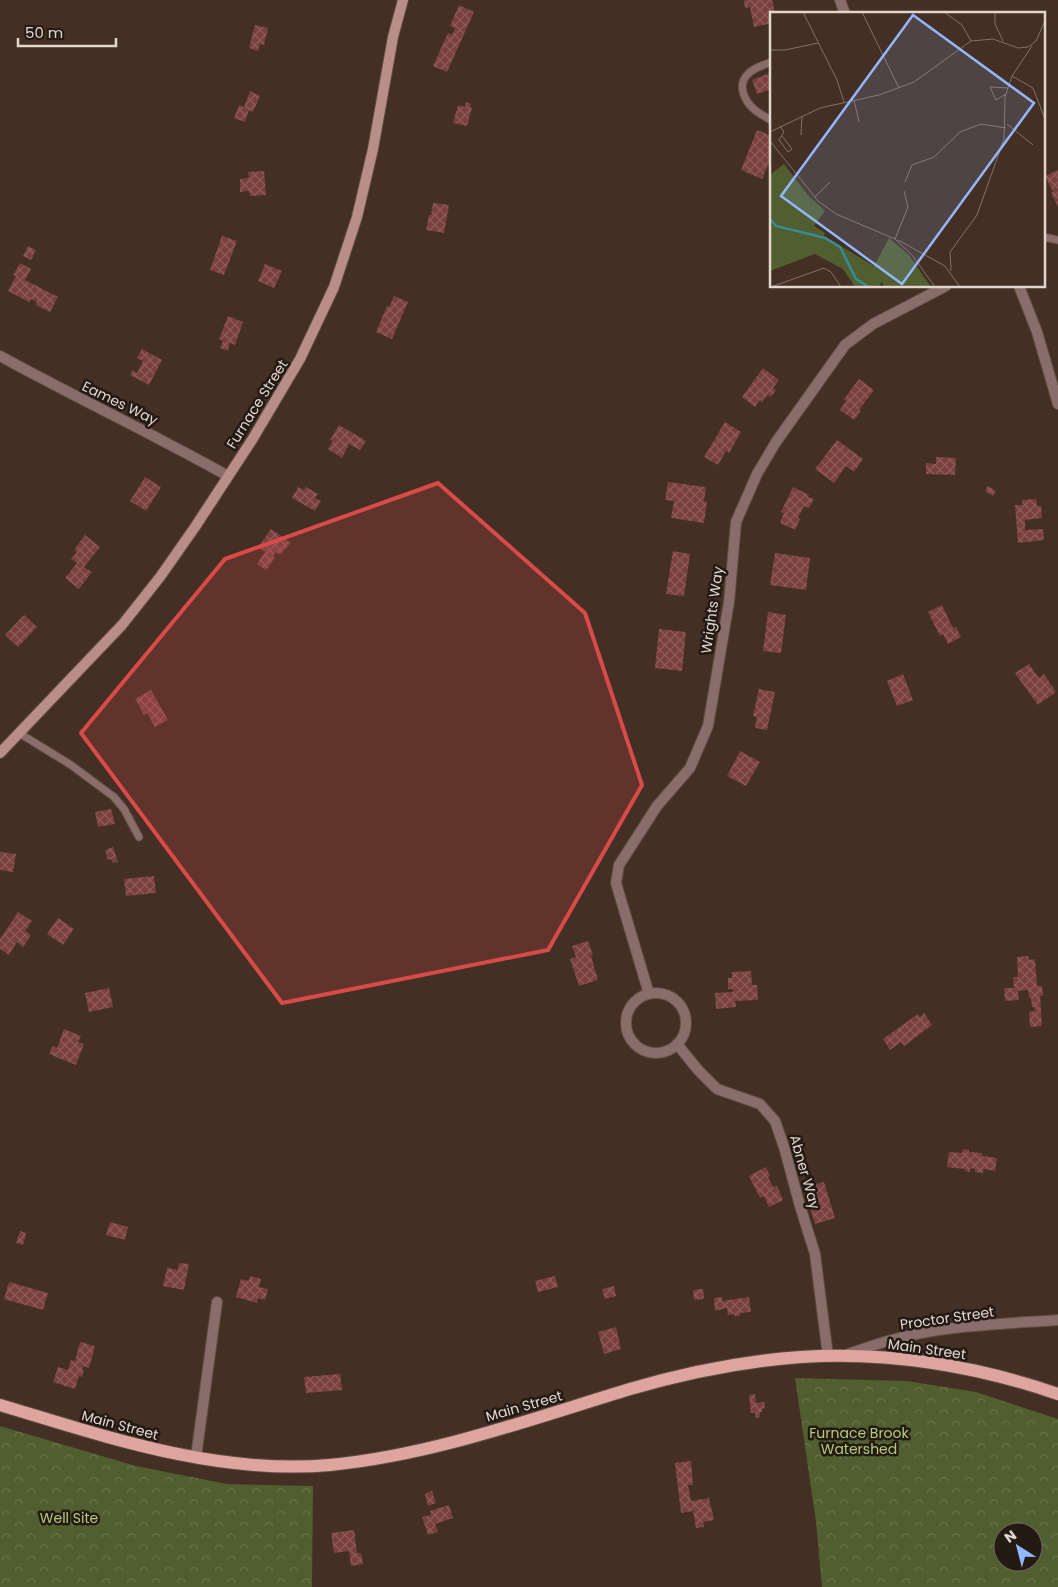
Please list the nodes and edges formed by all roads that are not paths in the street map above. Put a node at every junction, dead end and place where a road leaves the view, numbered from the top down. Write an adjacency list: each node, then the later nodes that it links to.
1 (403, 0): 10 (main road, Furnace Street)
2 (840, 0): 3 (street)
3 (844, 12)
4 (770, 63): 5 (lane)
5 (770, 120)
6 (942, 288): 14 (street, Wrights Way)
7 (1020, 288): 9 (street)
8 (0, 356): 10 (street, Eames Way)
9 (1058, 404)
10 (228, 476): 11 (main road, Furnace Street)
11 (19, 733): 12 (main road, Furnace Street); 13 (lane)
12 (0, 753)
13 (138, 836)
14 (649, 994): 15 (street); 15 (street)
15 (677, 1044): 18 (street, Abner Way)
16 (217, 1302): 22 (street)
17 (1058, 1320): 19 (street, Proctor Street)
18 (828, 1356): 19 (main road, Main Street); 22 (main road, Main Street)
19 (843, 1356): 20 (main road, Main Street)
20 (1058, 1394)
21 (0, 1405): 22 (main road, Main Street)
22 (196, 1457)

